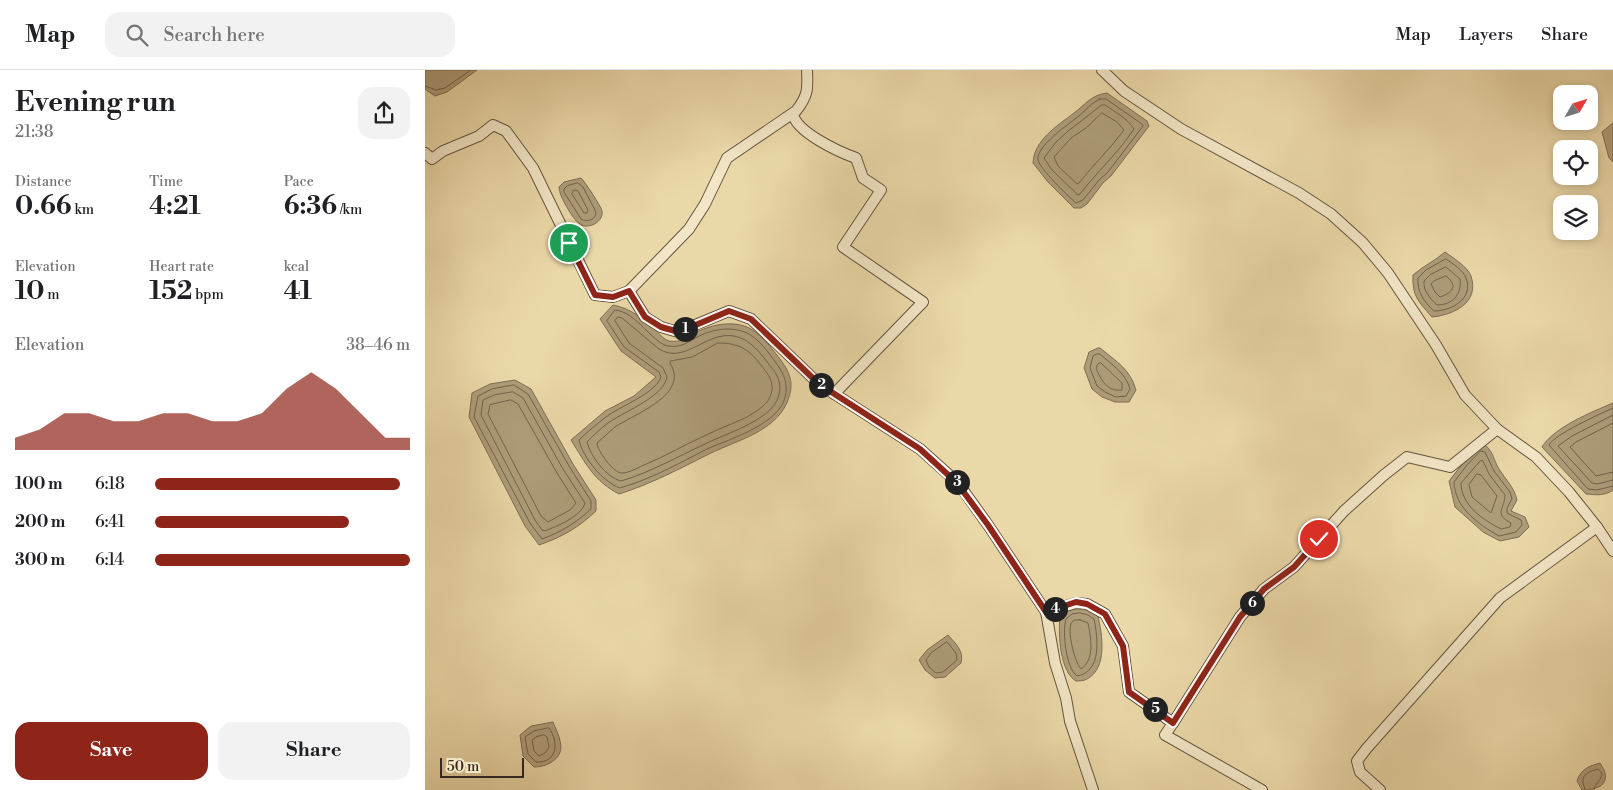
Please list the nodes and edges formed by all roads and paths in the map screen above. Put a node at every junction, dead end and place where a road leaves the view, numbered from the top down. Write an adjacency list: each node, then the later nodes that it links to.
1 (807, 70): 3 (street)
2 (1102, 70): 7 (street)
3 (793, 114): 5 (street); 6 (street)
4 (425, 153): 5 (street)
5 (629, 291): 6 (street)
6 (834, 394): 10 (street)
7 (1497, 429): 8 (street); 11 (street)
8 (1597, 527): 9 (street); 14 (street)
9 (1613, 551)
10 (1046, 612): 11 (street); 12 (street)
11 (1173, 723): 13 (street)
12 (1093, 790)
13 (1262, 790)
14 (1380, 790)

